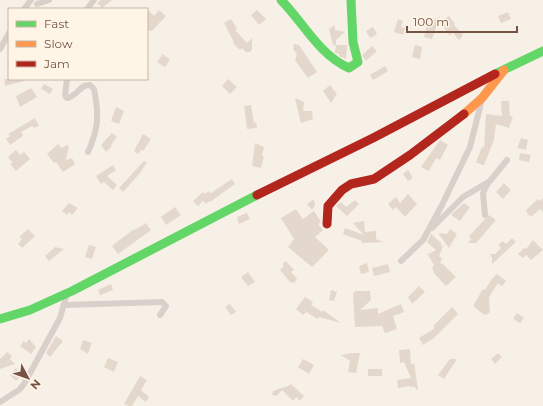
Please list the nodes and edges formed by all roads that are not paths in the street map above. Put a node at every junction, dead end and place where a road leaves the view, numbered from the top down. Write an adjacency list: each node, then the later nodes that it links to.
1 (31, 0): 7 (street)
2 (48, 0): 6 (street)
3 (94, 0): 8 (street)
4 (281, 0): 5 (street)
5 (352, 0)
6 (37, 4)
7 (25, 8)
8 (88, 8)
9 (8, 35): 10 (street)
10 (0, 49)
11 (543, 51): 12 (street)
12 (506, 68): 14 (street); 22 (street)
13 (67, 80): 15 (street)
14 (482, 98): 19 (street); 20 (street)
15 (88, 152)
16 (507, 160): 17 (street)
17 (488, 183): 18 (street); 20 (street)
18 (485, 215)
19 (327, 224)
20 (429, 230): 21 (street)
21 (401, 261)
22 (67, 293): 23 (street); 25 (street)
23 (64, 304): 24 (street); 26 (street)
24 (160, 315)
25 (0, 319)
26 (0, 402)

